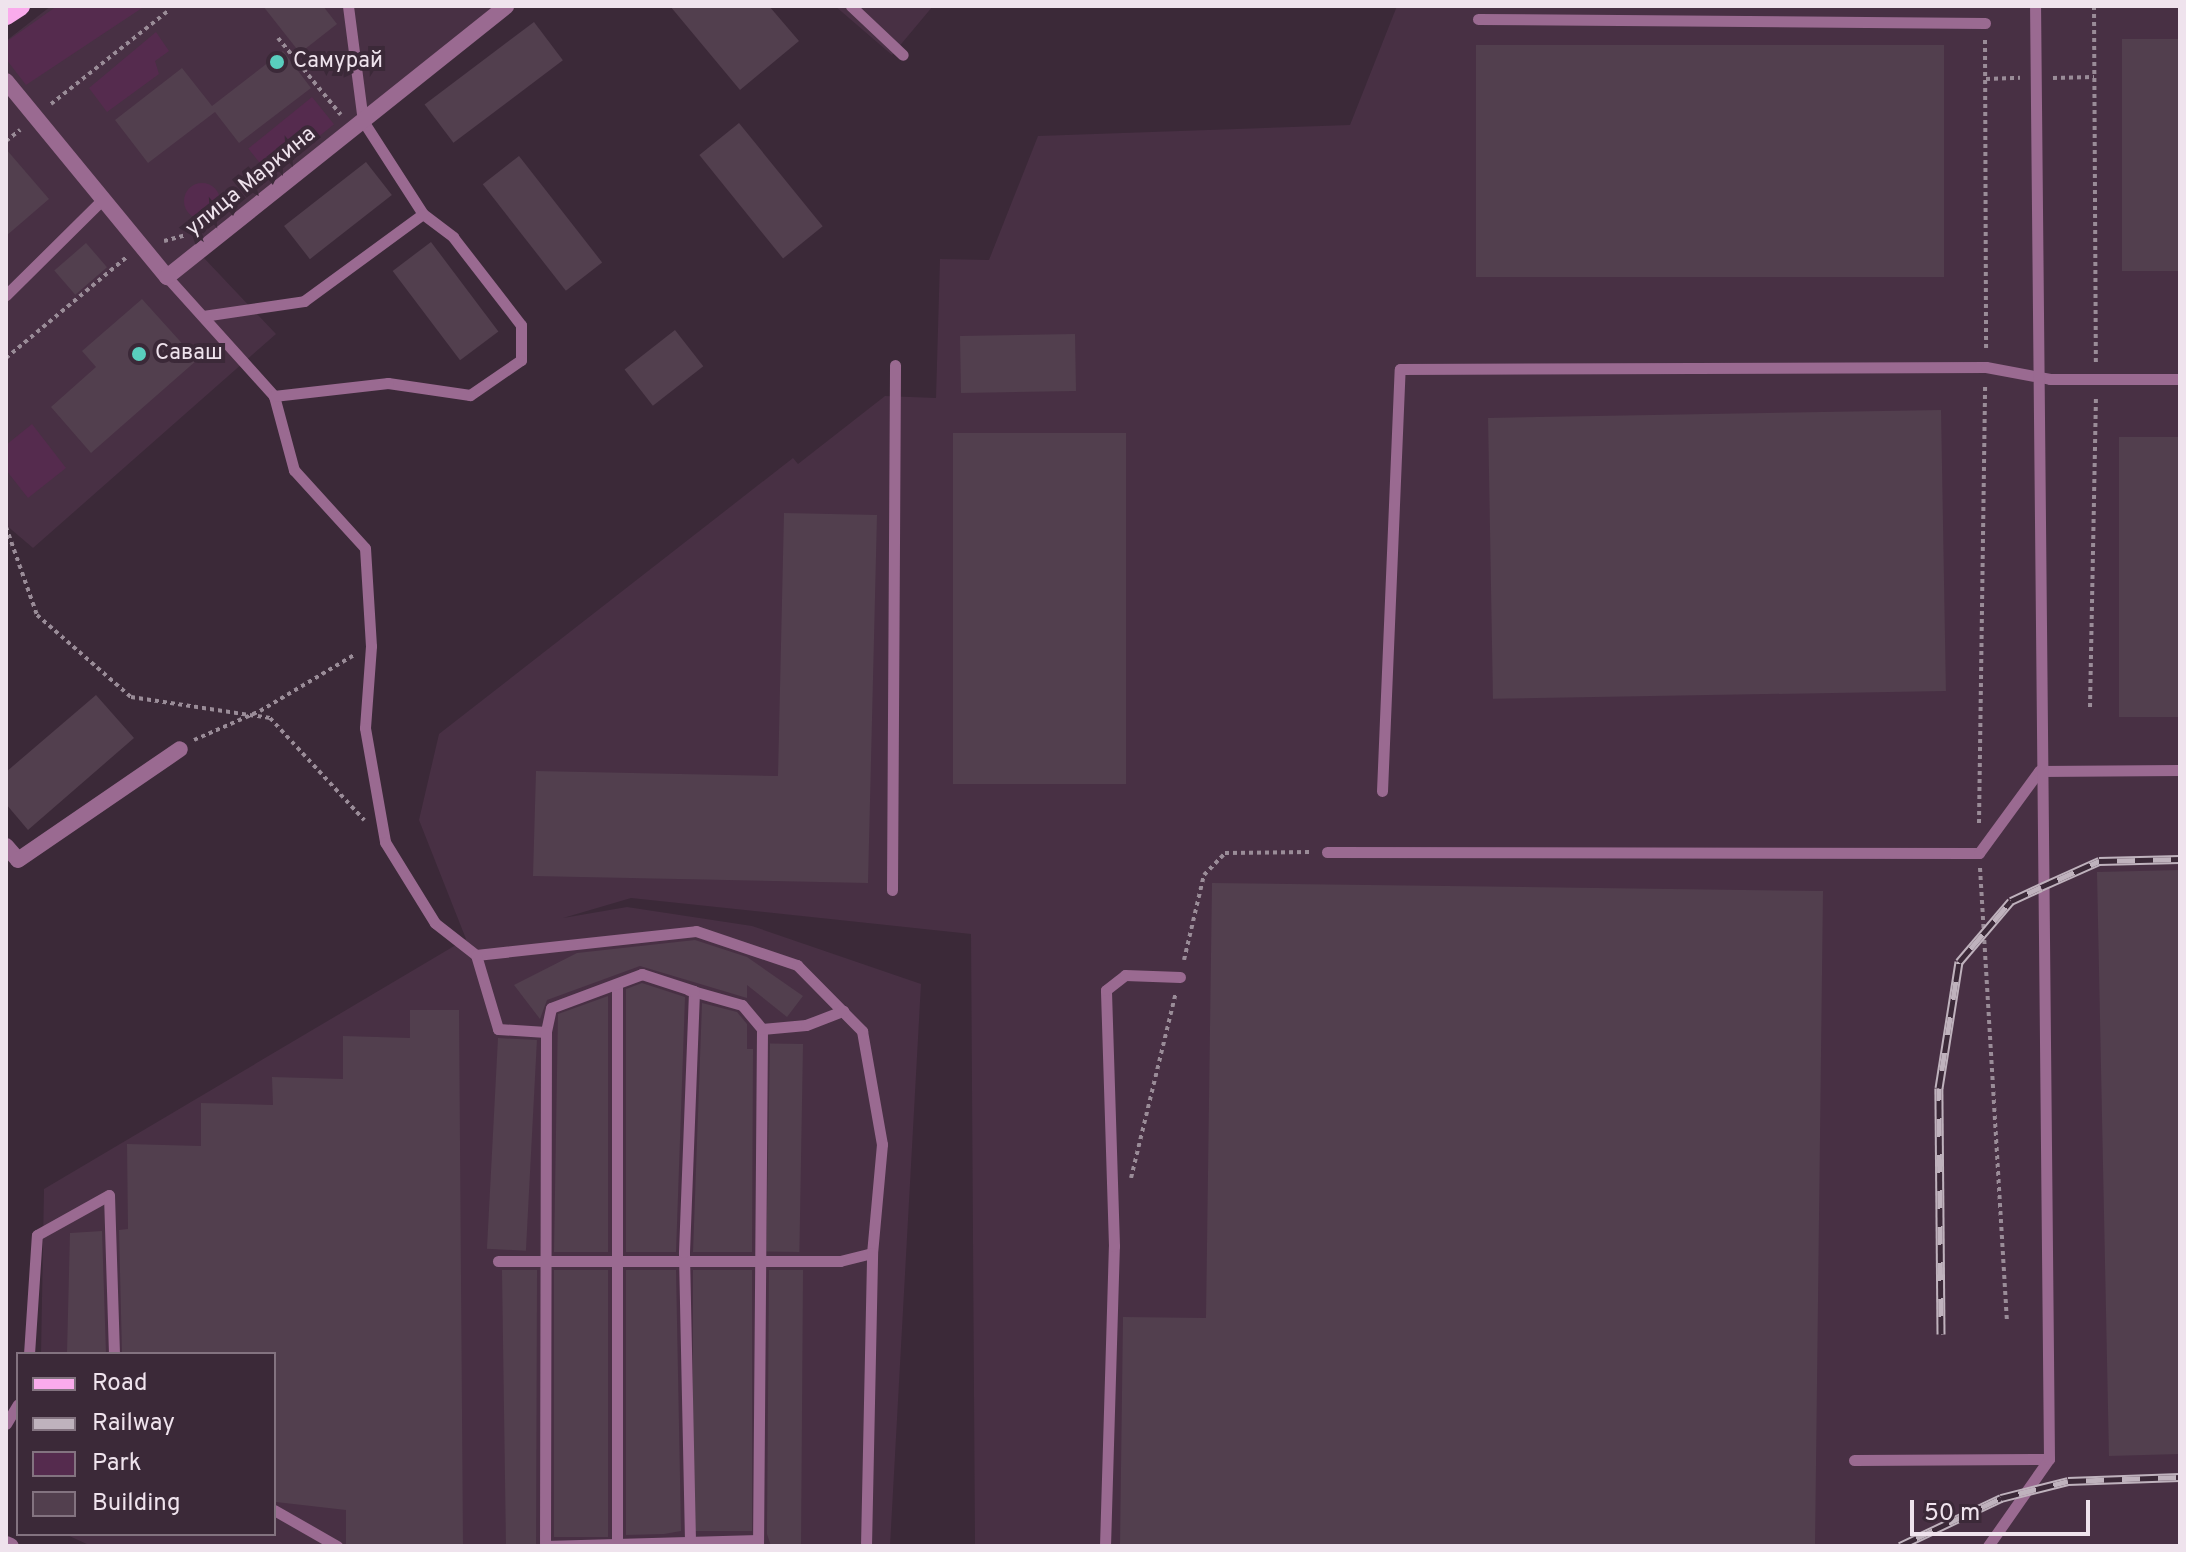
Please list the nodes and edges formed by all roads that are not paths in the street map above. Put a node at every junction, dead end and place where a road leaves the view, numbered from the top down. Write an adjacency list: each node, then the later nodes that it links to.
1 (20, 6): 6 (main road)
2 (348, 6): 11 (lane)
3 (506, 6): 11 (street, улица Маркина)
4 (851, 6): 9 (lane)
5 (2035, 6): 18 (lane)
6 (6, 15)
7 (1478, 19): 8 (lane)
8 (1985, 23)
9 (903, 55)
10 (6, 81): 12 (street)
11 (358, 125): 13 (lane); 14 (street, улица Маркина)
12 (100, 202): 14 (street); 15 (lane)
13 (423, 214): 16 (lane); 20 (lane)
14 (167, 277): 16 (lane)
15 (6, 295)
16 (203, 316): 20 (lane)
17 (895, 365): 27 (lane)
18 (2034, 377): 19 (lane); 23 (lane); 24 (lane)
19 (2180, 379)
20 (274, 396): 28 (lane)
21 (180, 749): 25 (street)
22 (2180, 770): 23 (lane)
23 (2039, 771): 26 (lane); 43 (lane)
24 (1382, 791)
25 (6, 846)
26 (1327, 852)
27 (892, 890)
28 (476, 955): 32 (lane); 34 (lane)
29 (1180, 977): 52 (lane)
30 (617, 986): 31 (lane); 34 (lane); 38 (lane)
31 (683, 988): 33 (lane); 39 (lane)
32 (843, 1011): 33 (lane); 35 (lane)
33 (762, 1029): 40 (lane)
34 (546, 1032): 37 (lane)
35 (872, 1253): 40 (lane); 51 (lane)
36 (498, 1261): 37 (lane)
37 (545, 1261): 38 (lane); 50 (lane)
38 (617, 1261): 39 (lane); 47 (lane)
39 (684, 1261): 40 (lane); 46 (lane)
40 (758, 1261): 48 (lane)
41 (29, 1352): 42 (lane)
42 (114, 1352)
43 (2049, 1459): 44 (lane); 53 (lane)
44 (1854, 1460)
45 (276, 1511): 49 (lane)
46 (690, 1541): 47 (lane); 48 (lane)
47 (617, 1542): 50 (lane)
48 (758, 1543)
49 (337, 1546)
50 (545, 1546)
51 (866, 1546)
52 (1105, 1546)
53 (1988, 1546)

